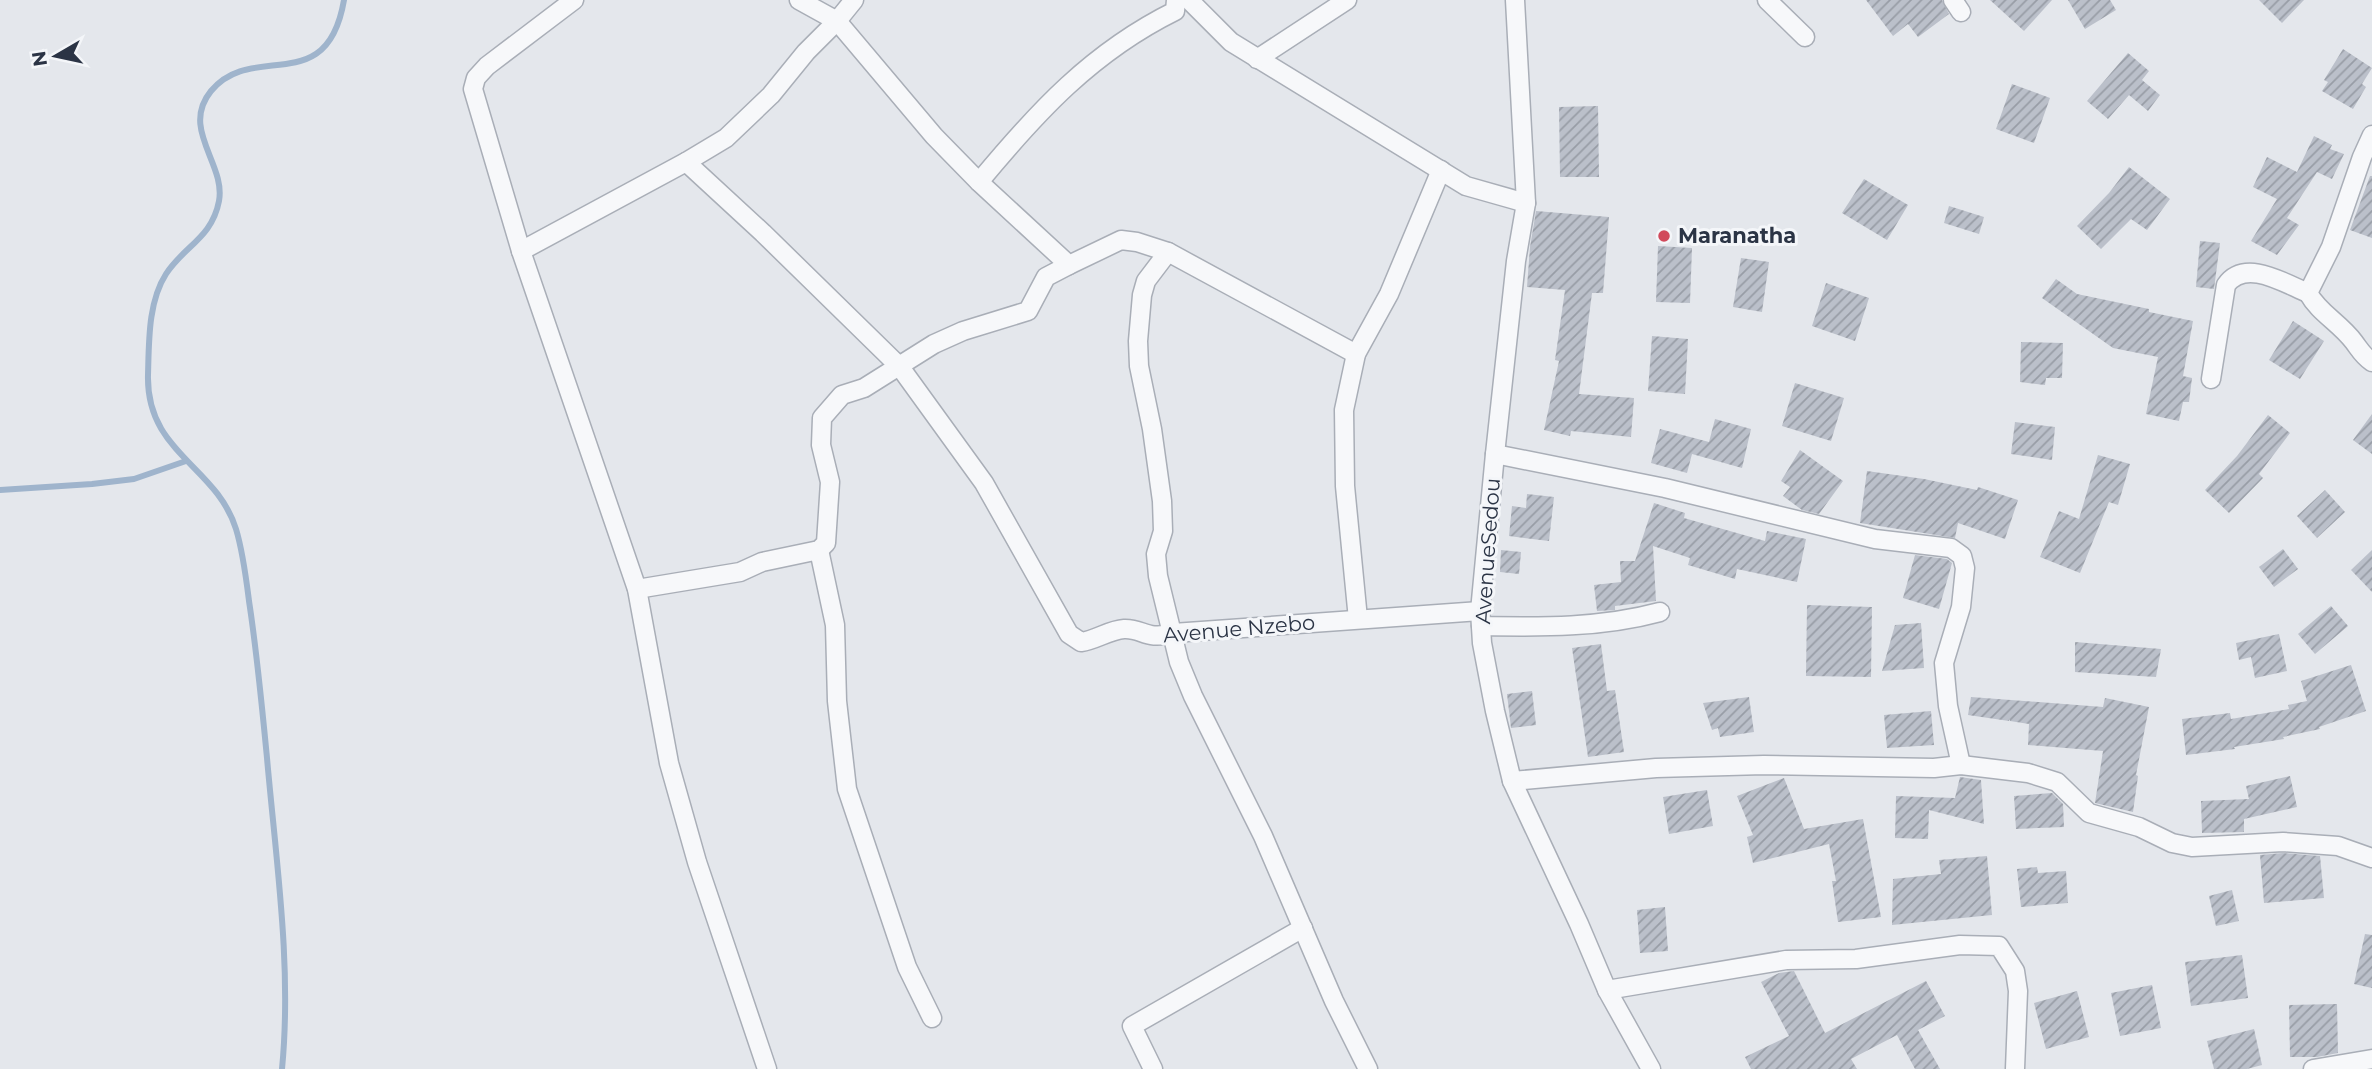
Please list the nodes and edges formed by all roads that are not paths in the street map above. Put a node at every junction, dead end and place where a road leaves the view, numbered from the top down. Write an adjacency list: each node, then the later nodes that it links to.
1 (574, 0): 17 (street)
2 (799, 0): 9 (street)
3 (854, 0): 9 (street)
4 (1176, 0): 15 (street)
5 (1189, 0): 11 (street)
6 (1347, 0): 11 (street)
7 (1515, 0): 16 (street, AvenueSedou)
8 (1767, 0): 10 (street)
9 (837, 21): 13 (street); 15 (street)
10 (1805, 37)
11 (1257, 59): 14 (street)
12 (2372, 135): 20 (street)
13 (686, 162): 17 (street); 23 (street)
14 (1441, 170): 16 (street); 21 (street)
15 (979, 182): 19 (street)
16 (1526, 202): 25 (street, AvenueSedou)
17 (521, 251): 27 (street)
18 (1168, 252): 19 (street); 21 (street); 31 (street)
19 (1069, 265): 23 (street)
20 (2308, 293): 22 (street); 24 (street)
21 (1356, 354): 29 (street)
22 (2372, 362)
23 (900, 367): 26 (street); 31 (street, Avenue Nzebo)
24 (2211, 379)
25 (1495, 454): 30 (street, AvenueSedou); 32 (street)
26 (818, 550): 27 (street); 37 (street)
27 (636, 589): 39 (street)
28 (1660, 612): 30 (street, Avenue Nzebo)
29 (1358, 618): 30 (street, Avenue Nzebo); 31 (street, Avenue Nzebo)
30 (1481, 618): 33 (street, AvenueSedou)
31 (1172, 633): 35 (street)
32 (1961, 765): 33 (street); 34 (street)
33 (1513, 782): 36 (street, AvenueSedou)
34 (2372, 858)
35 (1303, 928): 40 (street); 41 (street)
36 (1607, 990): 42 (street, AvenueSedou); 43 (street)
37 (932, 1018)
38 (2372, 1059): 44 (street)
39 (767, 1069)
40 (1153, 1069)
41 (1368, 1069)
42 (1651, 1069)
43 (2015, 1069)
44 (2313, 1069)

